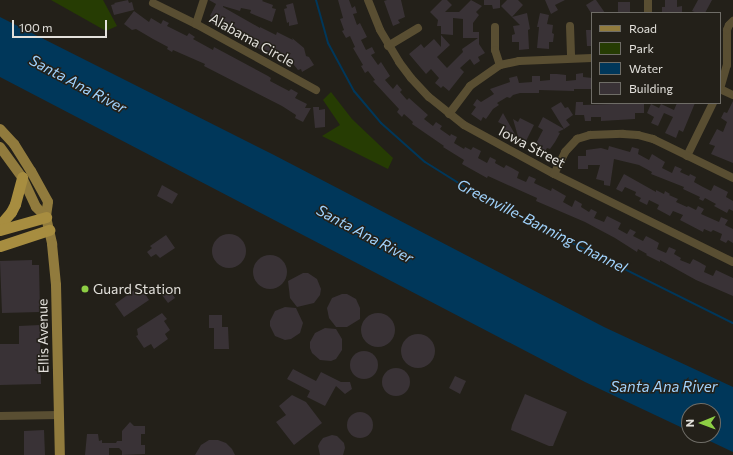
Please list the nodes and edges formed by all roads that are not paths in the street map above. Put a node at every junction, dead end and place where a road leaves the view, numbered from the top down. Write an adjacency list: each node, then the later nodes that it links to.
1 (204, 0): 7 (street)
2 (368, 0): 11 (street, Iowa Street)
3 (648, 0): 5 (street)
4 (153, 3): 7 (street, Alabama Circle)
5 (648, 12)
6 (731, 23): 15 (street)
7 (196, 24): 17 (street, Alabama Circle)
8 (570, 26): 12 (street)
9 (495, 27): 14 (street)
10 (418, 28): 11 (street)
11 (388, 46): 20 (street, Iowa Street)
12 (571, 58): 13 (street); 14 (street)
13 (591, 58)
14 (500, 65): 20 (street)
15 (721, 86)
16 (721, 89): 18 (street)
17 (316, 90)
18 (733, 95)
19 (713, 104): 23 (street)
20 (449, 114): 24 (street, Iowa Street)
21 (0, 129): 27 (main road)
22 (0, 147): 25 (main road)
23 (687, 156): 24 (street); 26 (street)
24 (554, 174): 32 (street, Iowa Street)
25 (22, 177): 27 (main road); 28 (highway)
26 (733, 178)
27 (46, 218): 29 (highway); 30 (main road, Ellis Avenue)
28 (0, 225)
29 (0, 230)
30 (49, 230): 31 (highway); 33 (main road, Ellis Avenue)
31 (0, 246)
32 (733, 262)
33 (59, 415): 34 (street); 35 (main road, Ellis Avenue)
34 (0, 416)
35 (60, 455)

